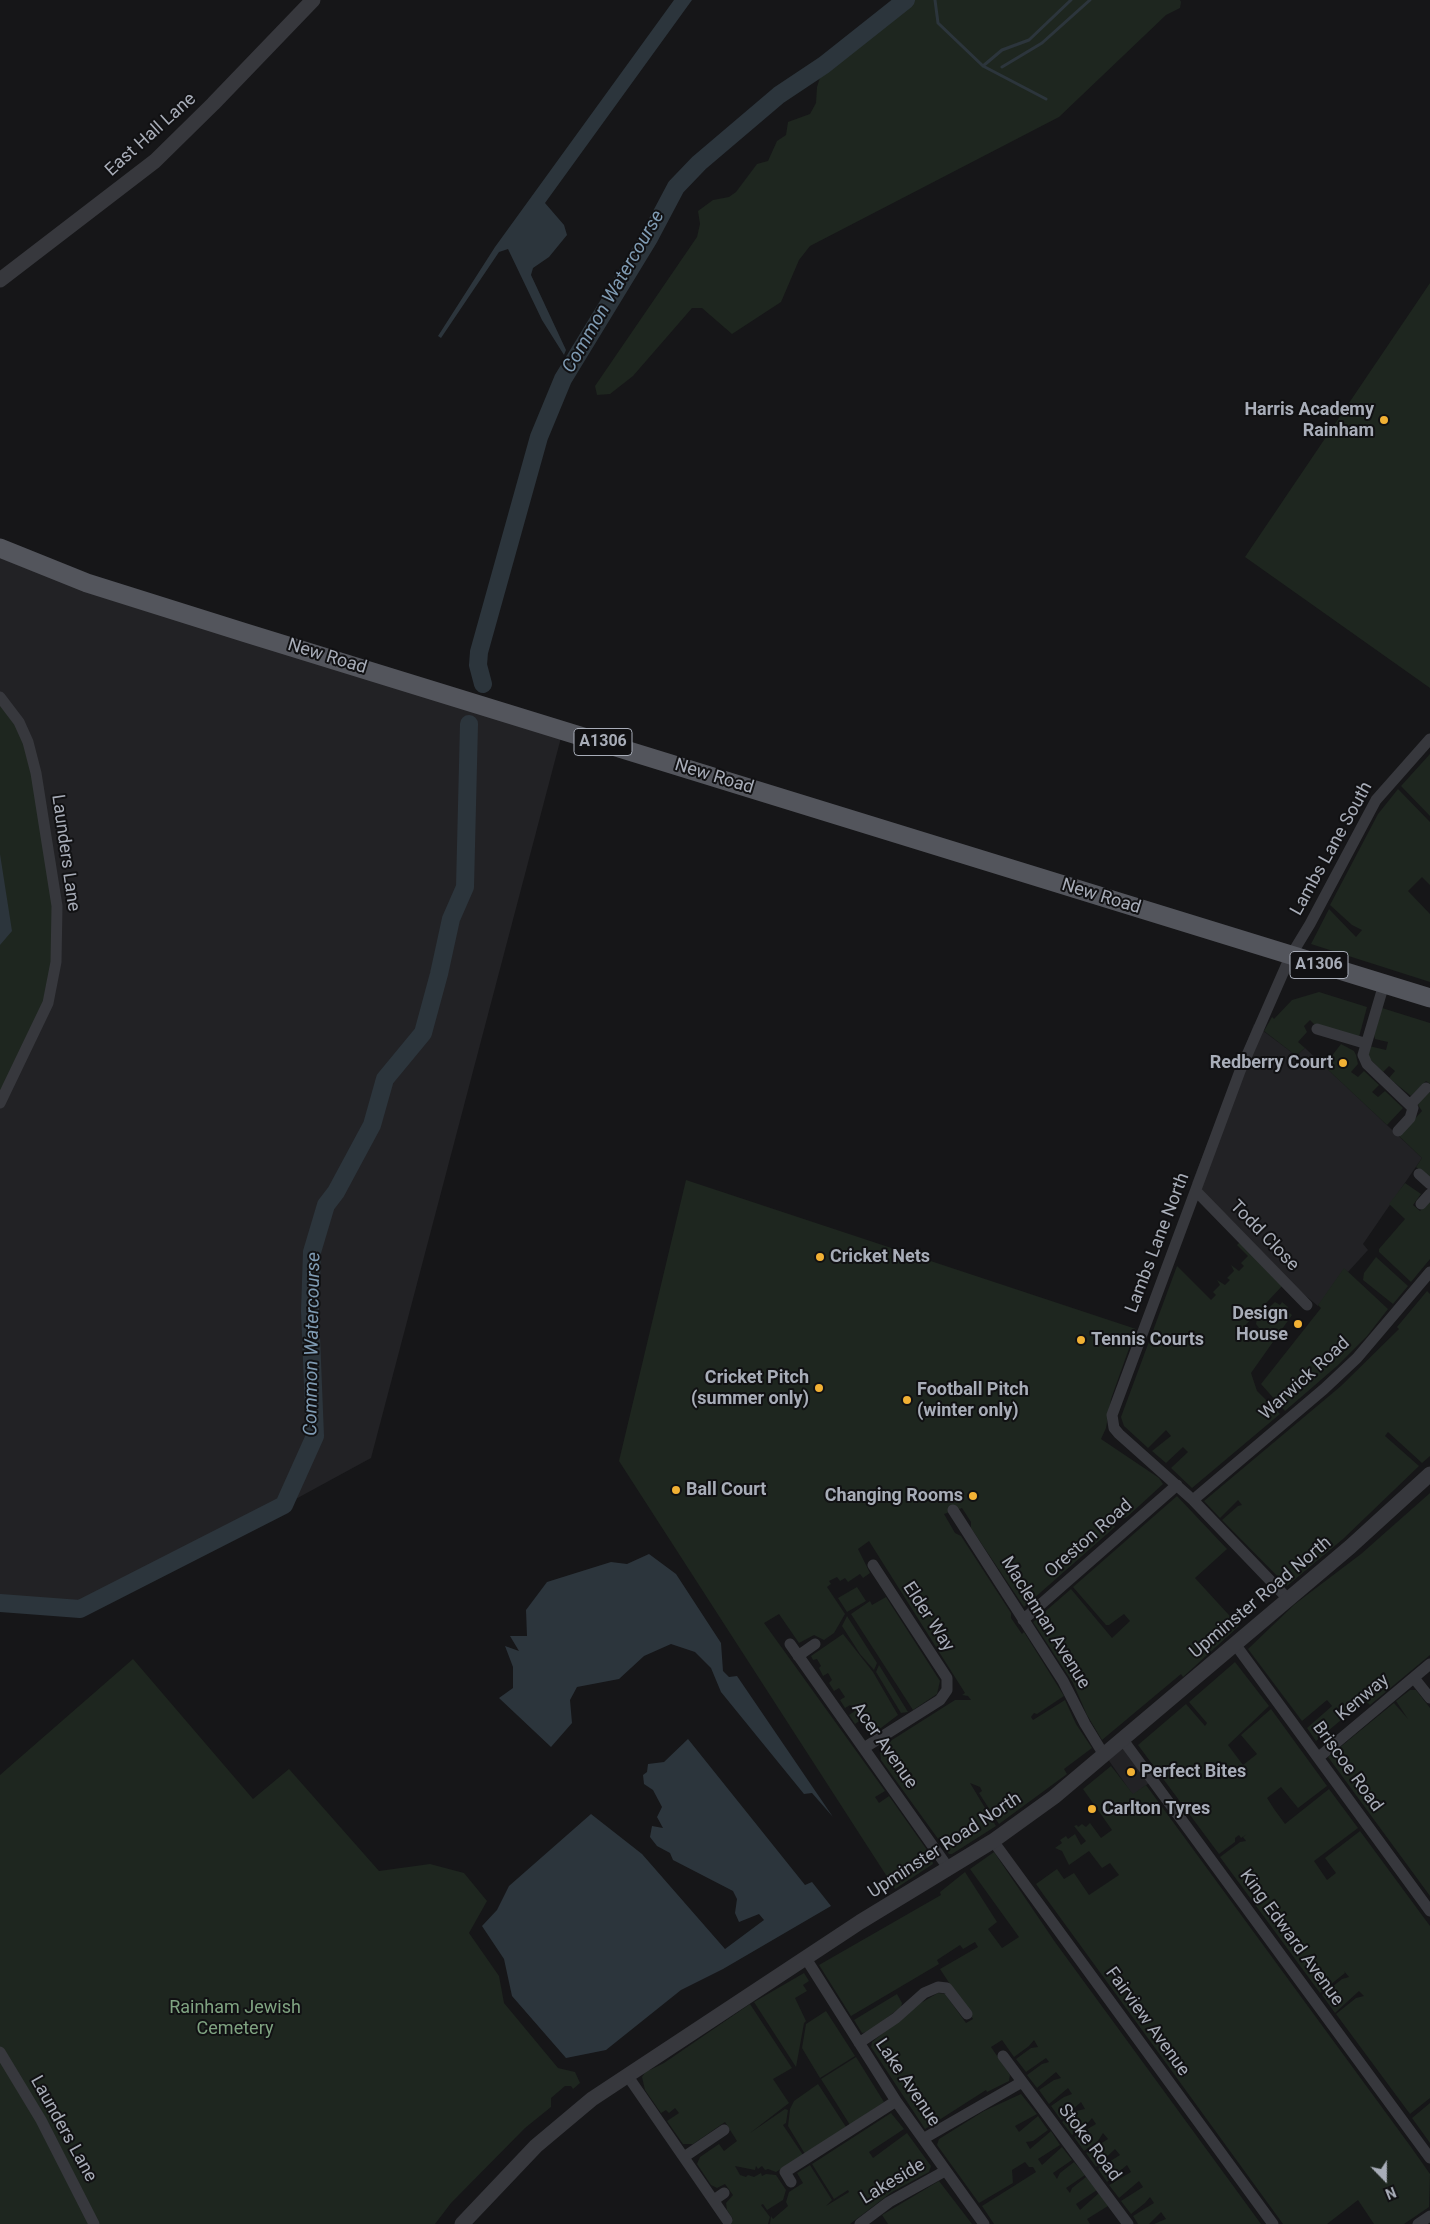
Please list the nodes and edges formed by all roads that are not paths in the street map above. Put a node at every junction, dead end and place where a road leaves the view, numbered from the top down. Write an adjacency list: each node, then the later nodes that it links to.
1 (313, 0): 2 (street, East Hall Lane)
2 (0, 280)
3 (0, 548): 6 (main road, New Road / A1306)
4 (0, 697): 12 (street, Launders Lane)
5 (1430, 740): 6 (street, Lambs Lane South)
6 (1290, 957): 7 (main road, New Road / A1306); 17 (street, Lambs Lane North)
7 (1384, 984): 8 (main road, New Road / A1306); 10 (street)
8 (1430, 998)
9 (1317, 1029): 10 (street)
10 (1364, 1043): 13 (street)
11 (1426, 1088): 13 (street)
12 (0, 1103)
13 (1411, 1104): 14 (street)
14 (1398, 1131)
15 (1419, 1174): 16 (street)
16 (1430, 1184)
17 (1196, 1191): 21 (street, Todd Close); 23 (street, Lambs Lane North)
18 (1430, 1194): 19 (street)
19 (1421, 1204)
20 (1430, 1272): 24 (street, Warwick Road)
21 (1307, 1305)
22 (1430, 1474): 27 (street, Upminster Road North)
23 (1178, 1486): 24 (street, Lambs Lane North); 28 (street, Oreston Road)
24 (1192, 1500): 27 (street, Lambs Lane North)
25 (953, 1510): 28 (street, Maclennan Avenue)
26 (873, 1565): 37 (street, Elder Way)
27 (1288, 1599): 31 (street, Upminster Road North)
28 (1024, 1620): 38 (street, Maclennan Avenue)
29 (790, 1644): 32 (street, Acer Avenue)
30 (815, 1644): 32 (street)
31 (1235, 1644): 36 (street, Upminster Road North); 39 (street, Briscoe Road)
32 (798, 1656): 37 (street, Acer Avenue)
33 (1430, 1664): 34 (street, Kenway)
34 (1414, 1678): 35 (street); 39 (street, Kenway)
35 (1430, 1698)
36 (1123, 1740): 38 (street, Upminster Road North); 54 (street, King Edward Avenue)
37 (864, 1748): 41 (street, Acer Avenue)
38 (1104, 1755): 40 (street, Upminster Road North)
39 (1319, 1758): 42 (street, Briscoe Road)
40 (993, 1841): 41 (street, Upminster Road North); 66 (street, Fairview Avenue)
41 (949, 1869): 43 (street, Upminster Road North)
42 (1430, 1911)
43 (805, 1957): 45 (street, Lake Avenue); 48 (street, Upminster Road North)
44 (967, 2014): 45 (street)
45 (859, 2043): 50 (street, Lake Avenue)
46 (0, 2052): 61 (street, Launders Lane)
47 (1003, 2056): 49 (street, Stoke Road)
48 (627, 2075): 53 (street); 62 (street, Upminster Road North)
49 (1022, 2082): 52 (street); 65 (street, Stoke Road)
50 (896, 2101): 52 (street, Lake Avenue); 56 (street)
51 (724, 2130): 53 (street)
52 (923, 2139): 55 (street, Lake Avenue)
53 (684, 2157): 58 (street)
54 (1430, 2158)
55 (945, 2171): 63 (street, Lakeside); 64 (street, Lake Avenue)
56 (791, 2182)
57 (724, 2193): 58 (street)
58 (714, 2200): 60 (street)
59 (1430, 2216): 67 (street)
60 (727, 2220)
61 (94, 2224)
62 (462, 2224)
63 (860, 2224)
64 (984, 2224)
65 (1128, 2224)
66 (1273, 2224)
67 (1418, 2224)

